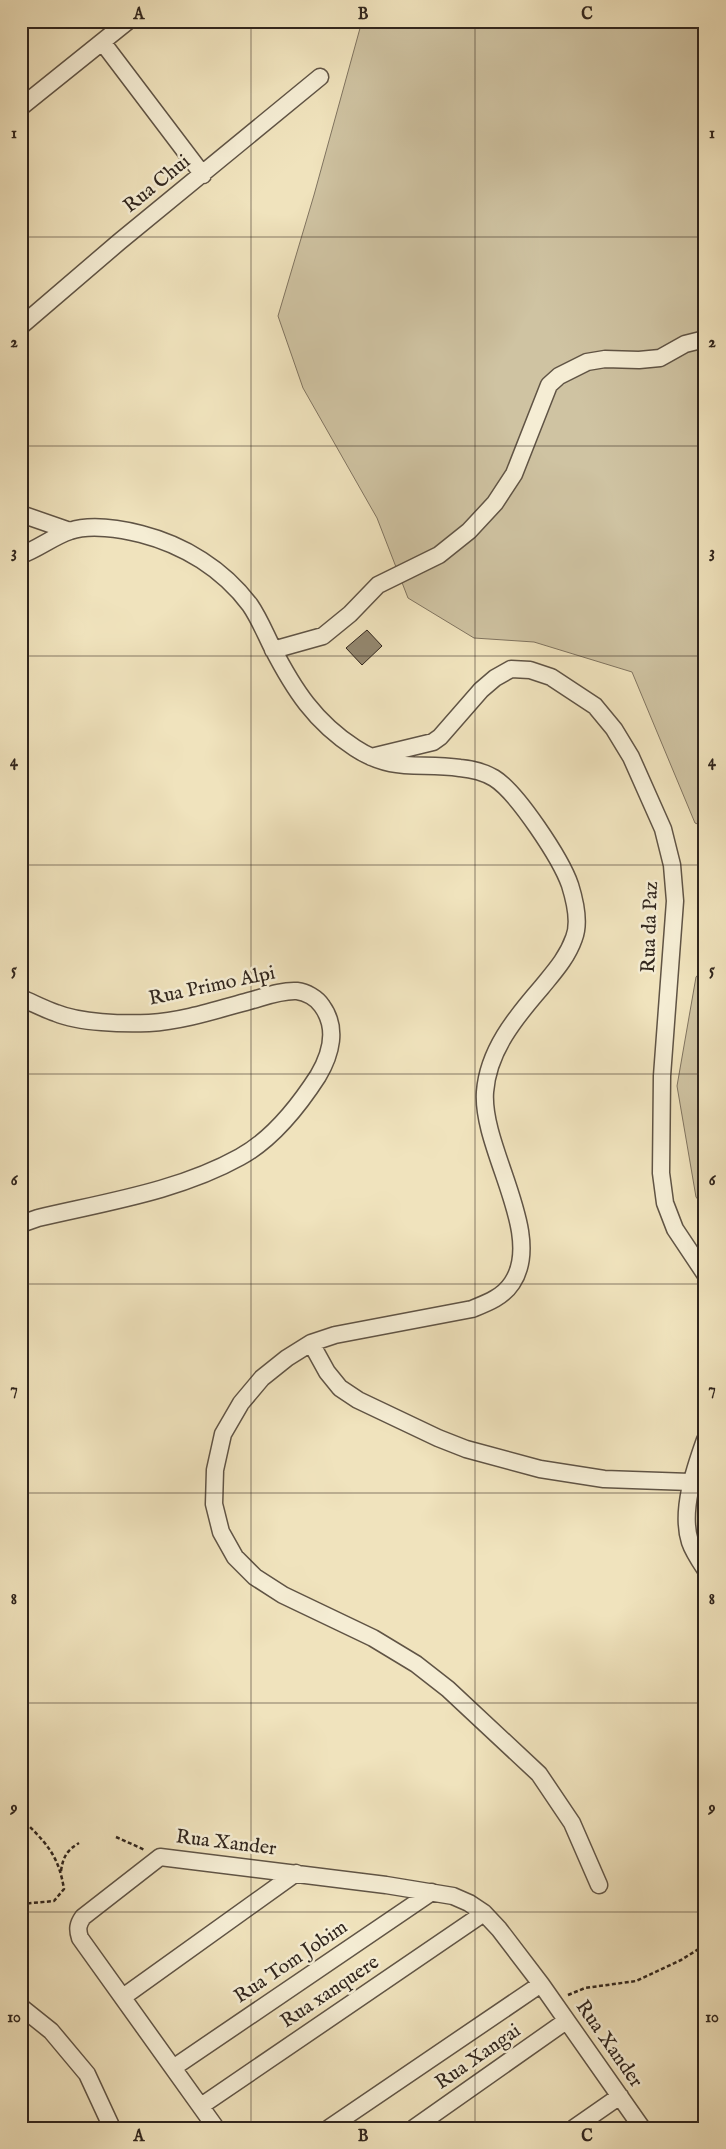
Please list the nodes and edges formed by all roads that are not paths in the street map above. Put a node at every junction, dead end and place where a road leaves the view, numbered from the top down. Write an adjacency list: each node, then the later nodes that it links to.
1 (128, 21): 2 (street)
2 (103, 43): 4 (street); 5 (street)
3 (320, 77): 5 (street, Rua Chui)
4 (21, 107)
5 (203, 175): 6 (street, Rua Chui)
6 (21, 326)
7 (705, 339): 11 (street)
8 (21, 514): 9 (street)
9 (70, 531): 10 (street); 11 (street)
10 (21, 555)
11 (273, 650): 12 (street)
12 (370, 757): 15 (street, Rua da Paz); 16 (street)
13 (21, 998): 14 (street, Rua Primo Alpi)
14 (21, 1224)
15 (705, 1274)
16 (312, 1343): 18 (street); 21 (street)
17 (705, 1440): 18 (street)
18 (697, 1480): 19 (street)
19 (705, 1569)
20 (296, 1873): 22 (street, Rua Xander); 25 (street); 25 (street, Rua Xander)
21 (599, 1885)
22 (432, 1892): 23 (street, Rua Xander); 28 (street, Rua Tom Jobim)
23 (484, 1913): 24 (street, Rua Xander); 30 (street, Rua xanquere)
24 (541, 1984): 27 (street, Rua Xander); 33 (street)
25 (123, 1997): 28 (street, Rua Xander)
26 (21, 2007): 31 (street)
27 (566, 2020): 29 (street, Rua Xander); 34 (street, Rua Xangai)
28 (173, 2068): 30 (street, Rua Xander)
29 (620, 2096): 35 (street); 36 (street, Rua Xander)
30 (201, 2106): 32 (street, Rua Xander)
31 (112, 2128)
32 (216, 2128)
33 (329, 2128)
34 (414, 2128)
35 (574, 2128)
36 (642, 2128)

